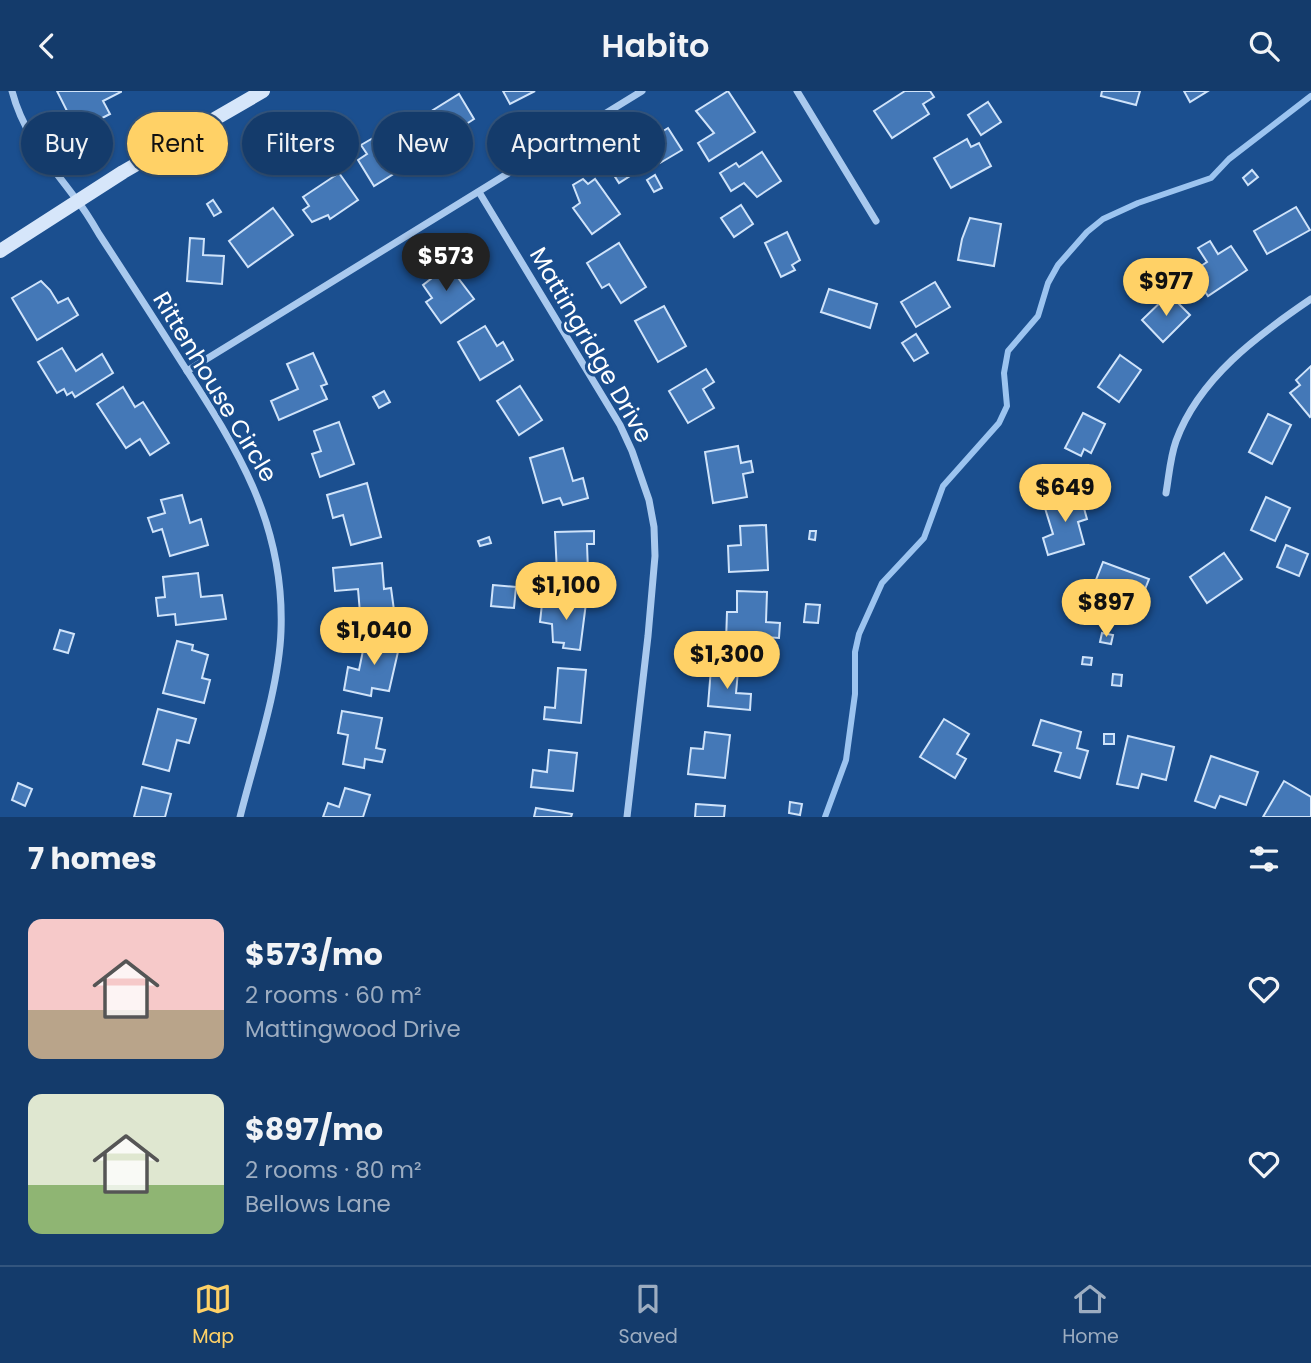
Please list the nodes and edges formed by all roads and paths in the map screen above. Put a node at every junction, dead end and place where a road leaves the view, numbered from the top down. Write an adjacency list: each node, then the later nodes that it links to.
1 (12, 91): 6 (street, Rittenhouse Circle)
2 (263, 91): 6 (street)
3 (642, 91): 5 (street)
4 (797, 91): 7 (street)
5 (479, 192): 10 (street); 13 (street, Mattingridge Drive)
6 (78, 200): 8 (street); 10 (street, Rittenhouse Circle)
7 (876, 221)
8 (0, 251)
9 (1311, 299): 11 (street)
10 (187, 372): 12 (street, Rittenhouse Circle)
11 (1166, 493)
12 (240, 817)
13 (627, 817)

